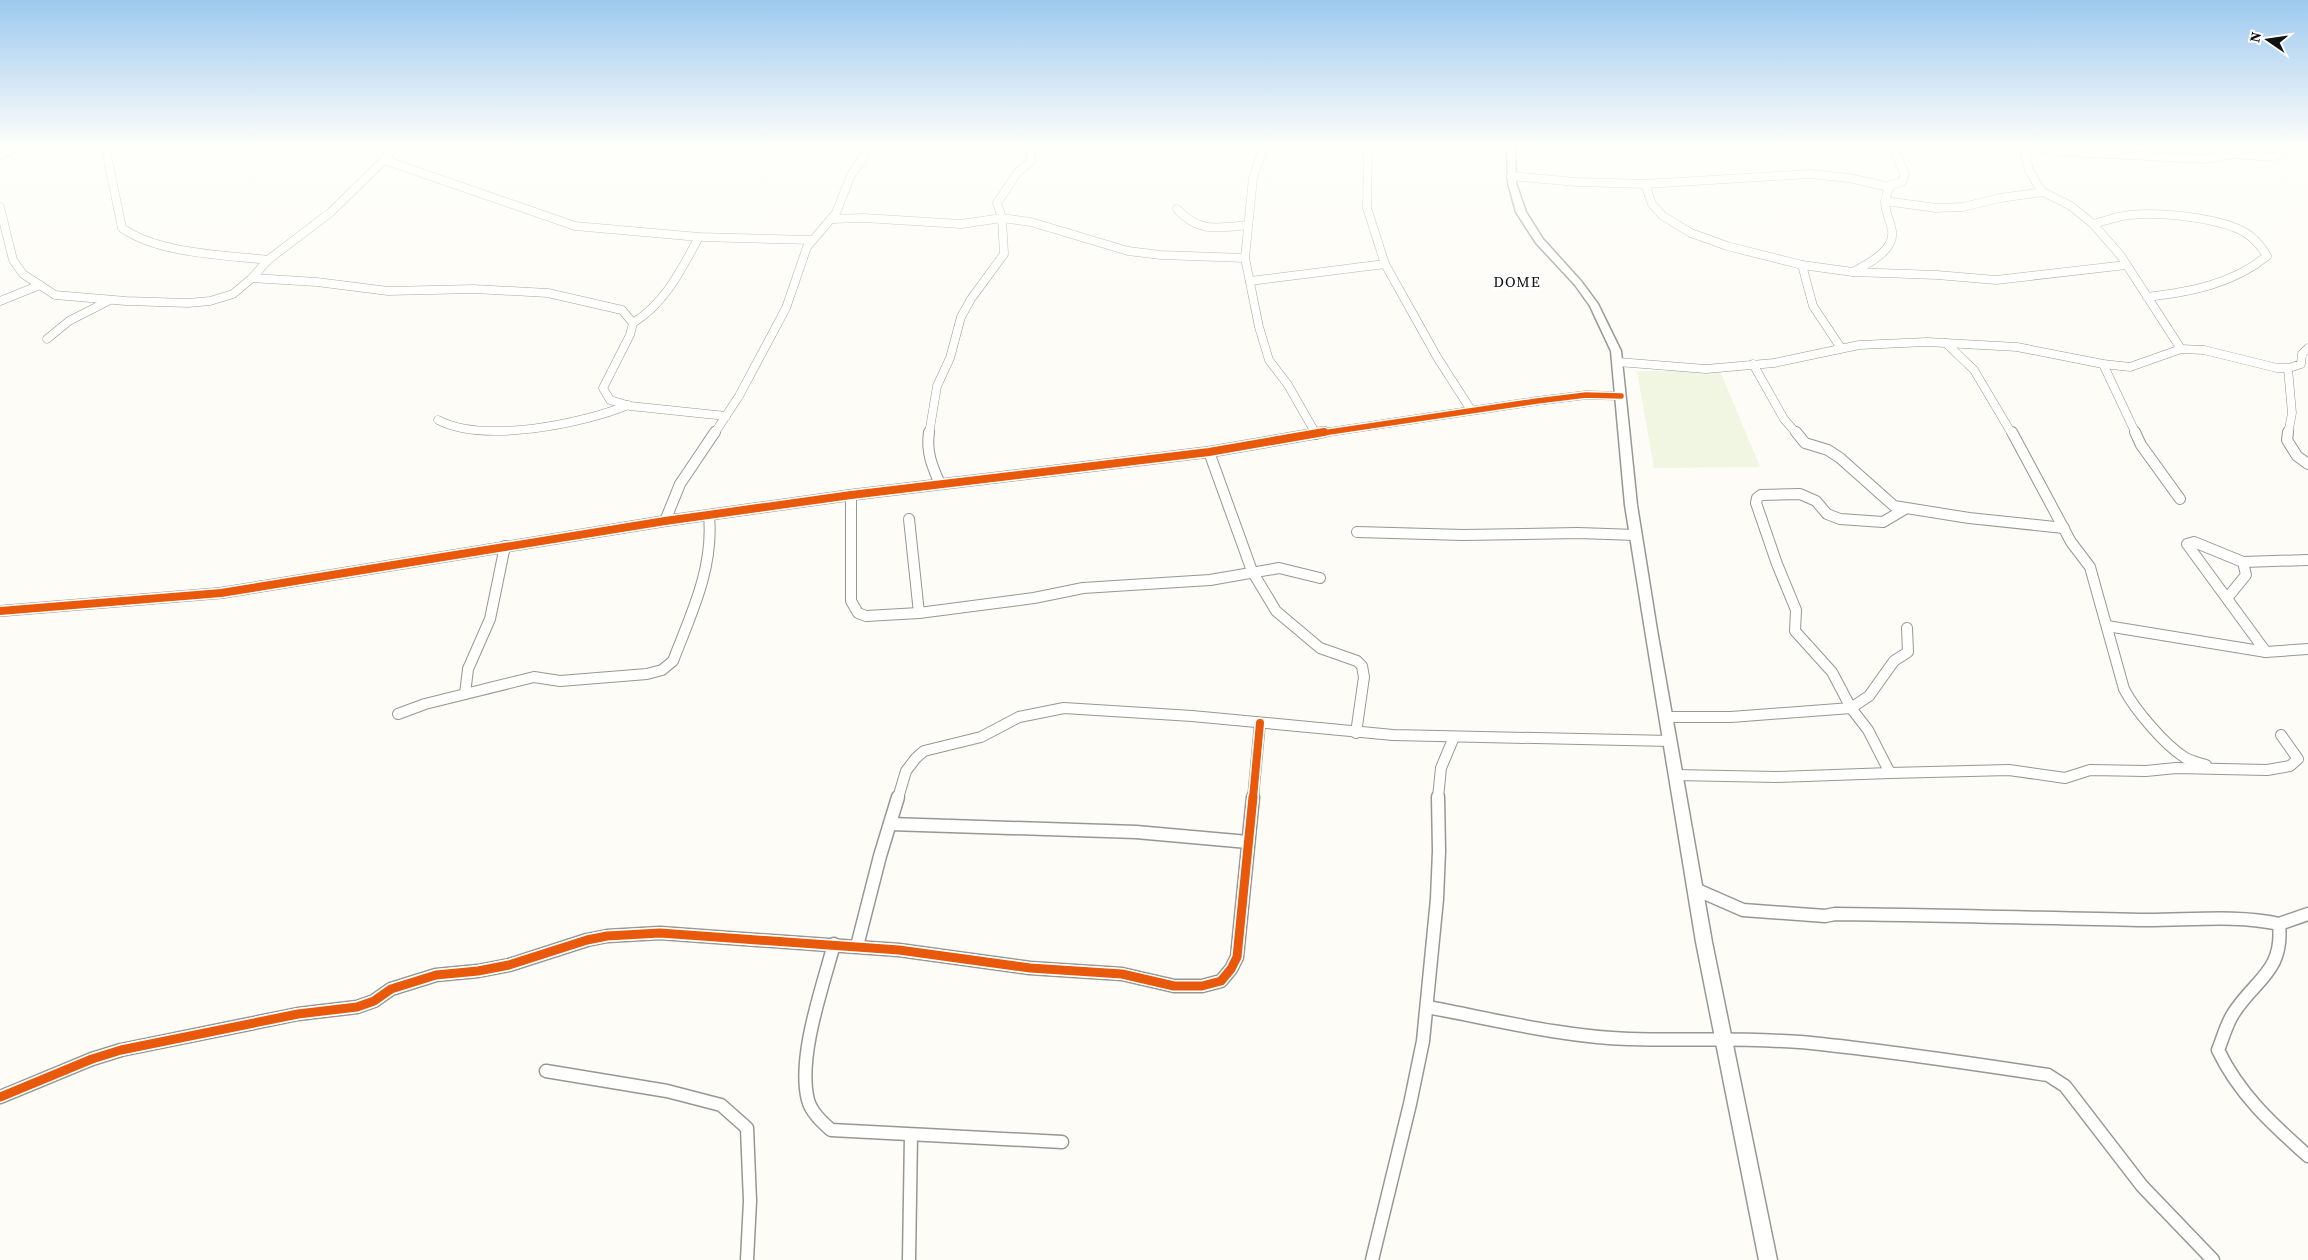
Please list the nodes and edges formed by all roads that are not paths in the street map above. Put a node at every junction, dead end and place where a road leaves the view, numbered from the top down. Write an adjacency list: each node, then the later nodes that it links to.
1 (117, 205): 23 (street)
2 (338, 205): 23 (street)
3 (514, 205): 20 (street)
4 (837, 205): 17 (street)
5 (997, 205): 16 (street)
6 (1250, 205): 19 (street)
7 (1367, 205): 24 (street)
8 (1518, 205): 40 (street)
9 (1653, 205): 26 (street)
10 (1886, 205): 27 (street)
11 (1913, 205): 12 (street)
12 (1972, 205)
13 (2069, 205): 18 (street)
14 (0, 207): 30 (street)
15 (1177, 209): 19 (street)
16 (1002, 218): 17 (street); 22 (street); 52 (street)
17 (831, 219): 21 (street)
18 (2093, 224): 25 (street); 31 (street)
19 (1247, 225): 22 (street)
20 (699, 237): 21 (street); 34 (street)
21 (812, 240): 47 (street)
22 (1245, 258): 29 (street)
23 (268, 260): 28 (street)
24 (1385, 264): 29 (street); 46 (street)
25 (2126, 265): 27 (street); 31 (street)
26 (1802, 266): 27 (street); 37 (street)
27 (1854, 272)
28 (252, 278): 32 (street); 34 (street)
29 (1250, 281): 49 (street)
30 (40, 285): 32 (street); 33 (street)
31 (2147, 297): 39 (street)
32 (109, 300): 35 (street)
33 (0, 301)
34 (633, 323): 45 (street)
35 (48, 339)
36 (1946, 343): 37 (street); 42 (street); 59 (street)
37 (1841, 348): 41 (street)
38 (2308, 348): 43 (street)
39 (2181, 349): 42 (street); 43 (street)
40 (1618, 362): 41 (street); 44 (street)
41 (1753, 364): 55 (street)
42 (2103, 364): 54 (street)
43 (2288, 369): 51 (street)
44 (1621, 396): 46 (street); 61 (street)
45 (628, 405): 47 (street); 48 (street)
46 (1471, 410): 49 (street)
47 (726, 416): 58 (street)
48 (438, 420)
49 (1316, 434): 50 (street)
50 (1209, 452): 52 (street); 65 (street)
51 (2308, 464)
52 (940, 484): 53 (street)
53 (850, 495): 56 (street); 69 (street)
54 (2180, 499)
55 (1905, 510): 59 (street); 75 (street)
56 (709, 516): 58 (street); 74 (street)
57 (909, 518): 69 (street)
58 (665, 520): 62 (street)
59 (2064, 528): 70 (street)
60 (1357, 532): 61 (street)
61 (1636, 535): 77 (street)
62 (505, 546): 68 (street); 74 (street)
63 (2308, 560): 64 (street)
64 (2243, 562): 67 (street); 67 (street)
65 (1252, 571): 66 (street); 69 (street); 79 (street)
66 (1320, 578)
67 (2228, 597): 73 (street)
68 (0, 611)
69 (919, 613)
70 (2107, 626): 73 (street); 83 (street)
71 (1907, 628): 75 (street)
72 (2308, 648): 73 (street)
73 (2266, 652)
74 (465, 694): 76 (street)
75 (1852, 708): 77 (street); 84 (street)
76 (398, 714)
77 (1666, 716): 82 (street)
78 (1260, 722): 79 (street); 86 (street); 87 (street)
79 (1356, 733): 81 (street)
80 (2281, 735): 83 (street)
81 (1454, 737): 82 (street); 93 (street)
82 (1670, 741): 85 (street)
83 (2216, 769): 84 (street)
84 (1890, 773): 85 (street)
85 (1675, 775): 88 (street)
86 (890, 824): 87 (street); 92 (street)
87 (1248, 842): 92 (street)
88 (1694, 889): 90 (street); 94 (street)
89 (2308, 914): 90 (street)
90 (2279, 924): 99 (street)
91 (834, 944): 92 (street); 96 (street); 97 (street)
92 (857, 946)
93 (1427, 1007): 94 (street); 102 (street)
94 (1723, 1038): 103 (street); 104 (street)
95 (546, 1071): 100 (street)
96 (0, 1097)
97 (911, 1135): 98 (street); 101 (street)
98 (1062, 1142)
99 (2308, 1156)
100 (747, 1260)
101 (909, 1260)
102 (1372, 1260)
103 (1768, 1260)
104 (2213, 1260)

